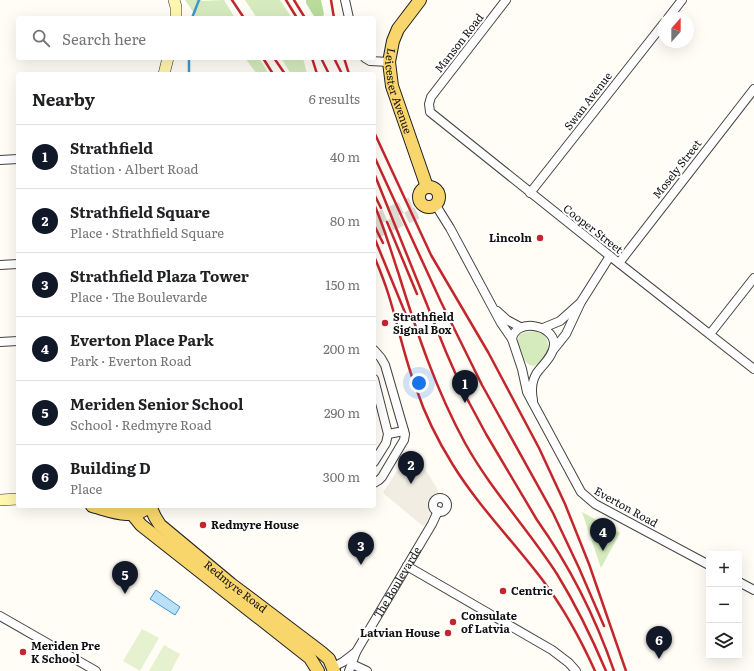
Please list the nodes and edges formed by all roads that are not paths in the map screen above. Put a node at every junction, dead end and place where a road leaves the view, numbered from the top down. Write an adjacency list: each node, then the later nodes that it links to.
1 (174, 0): 7 (main road)
2 (345, 0): 8 (street)
3 (420, 0): 12 (main road, Leicester Avenue)
4 (506, 0): 15 (street, Manson Road)
5 (682, 0): 6 (street)
6 (673, 12)
7 (176, 16)
8 (349, 16)
9 (658, 31): 19 (street, Swan Avenue)
10 (168, 60): 13 (main road)
11 (368, 60): 12 (street)
12 (389, 62): 18 (main road, Leicester Avenue)
13 (164, 72)
14 (754, 89): 22 (street, Mosely Street)
15 (430, 101): 19 (street, Cooper Street)
16 (16, 159): 17 (street)
17 (0, 160)
18 (427, 187): 20 (main road); 20 (main road)
19 (530, 193): 21 (street, Cooper Street)
20 (422, 205): 26 (street)
21 (610, 256): 22 (street, Cooper Street); 27 (street)
22 (619, 263): 30 (street, Cooper Street)
23 (16, 264): 24 (street)
24 (0, 265)
25 (754, 278): 30 (street)
26 (491, 302): 28 (street); 31 (street)
27 (581, 302): 29 (street); 34 (street)
28 (520, 327): 29 (street); 31 (street)
29 (543, 328): 34 (street)
30 (710, 334): 37 (street, Cooper Street)
31 (512, 339): 36 (street)
32 (16, 341): 33 (street)
33 (0, 342)
34 (553, 350): 38 (street)
35 (376, 352): 41 (street)
36 (522, 369): 38 (street); 40 (street, Everton Road)
37 (754, 369)
38 (538, 371): 40 (street)
39 (376, 387): 42 (street)
40 (533, 403): 52 (street, Everton Road)
41 (404, 430): 42 (street); 44 (street)
42 (388, 434): 43 (street)
43 (376, 459)
44 (376, 482)
45 (16, 499): 46 (main road)
46 (0, 500)
47 (100, 508): 50 (main road)
48 (141, 508): 50 (main road); 51 (main road, Redmyre Road); 59 (main road, Redmyre Road)
49 (438, 511): 53 (street, The Boulevarde)
50 (117, 512): 51 (main road)
51 (141, 525): 61 (main road, Redmyre Road)
52 (706, 563)
53 (407, 566): 57 (street, The Boulevarde); 63 (street)
54 (742, 584): 55 (street)
55 (754, 590)
56 (0, 616): 60 (street)
57 (356, 652): 58 (street, The Boulevarde); 59 (street, The Boulevarde)
58 (350, 667): 62 (street)
59 (332, 670)
60 (96, 671)
61 (318, 671)
62 (367, 671)
63 (576, 671)

